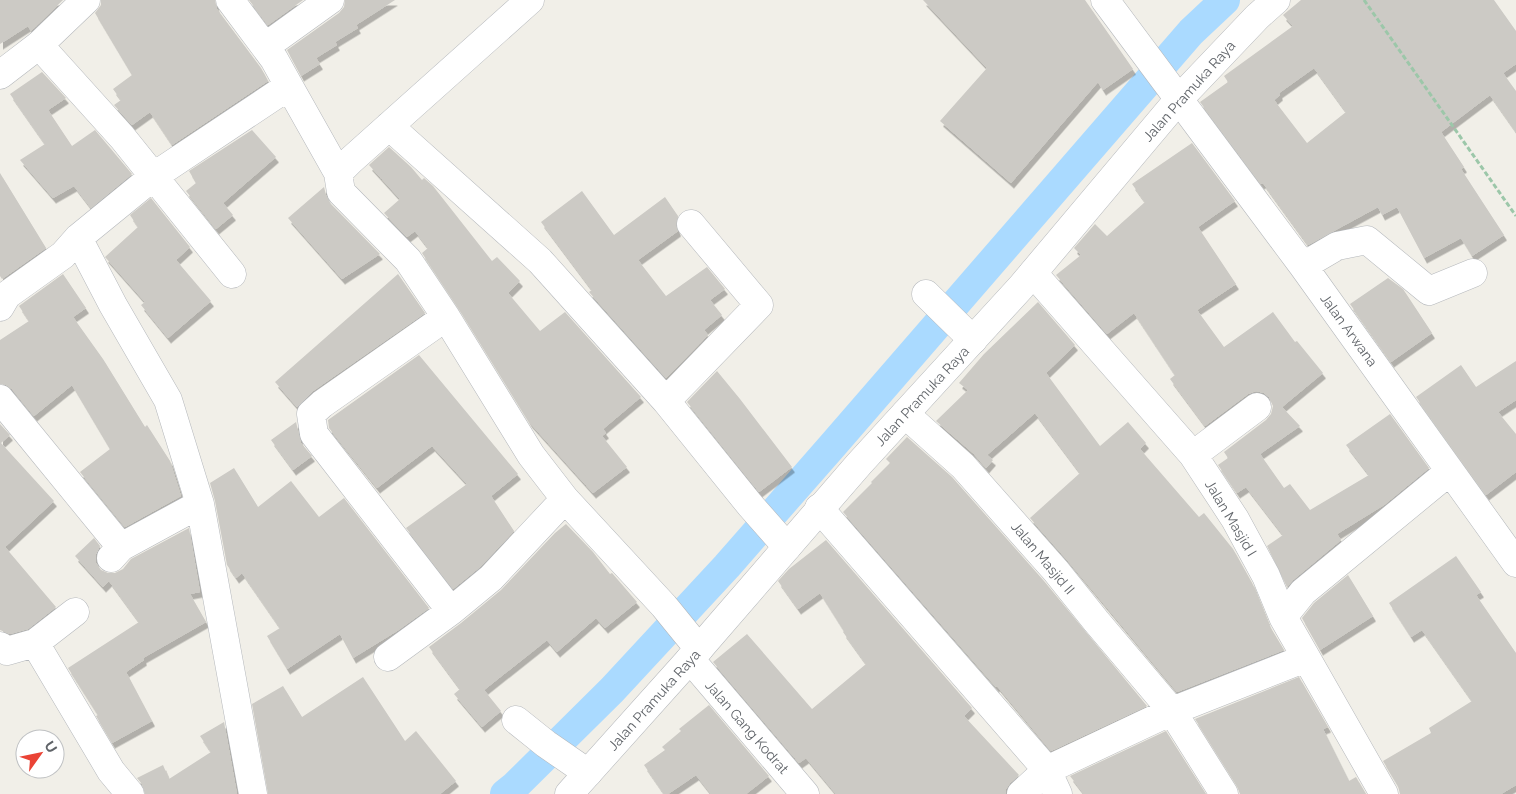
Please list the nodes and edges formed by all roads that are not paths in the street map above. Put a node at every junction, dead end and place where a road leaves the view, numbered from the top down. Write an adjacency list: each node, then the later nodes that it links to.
1 (86, 0): 7 (street)
2 (230, 0): 8 (street, Jalan Gang Kodrat)
3 (330, 0): 8 (street)
4 (530, 0): 12 (street)
5 (1105, 0): 11 (street, Jalan Arwana)
6 (1276, 0): 11 (street, Jalan Pramuka Raya)
7 (39, 45): 9 (street); 14 (street)
8 (266, 46): 10 (street, Jalan Gang Kodrat)
9 (0, 75)
10 (289, 86): 13 (street, Jalan Gang Kodrat); 14 (street)
11 (1172, 90): 17 (street, Jalan Arwana); 18 (street, Jalan Pramuka Raya)
12 (389, 126): 13 (street); 26 (street)
13 (338, 173): 23 (street, Jalan Gang Kodrat)
14 (154, 176): 16 (street); 20 (street)
15 (691, 224): 26 (street)
16 (78, 238): 22 (street); 32 (street)
17 (1303, 266): 19 (street); 30 (street, Jalan Arwana)
18 (1033, 273): 24 (street, Jalan Pramuka Raya); 29 (street, Jalan Masjid I)
19 (1473, 273)
20 (232, 274)
21 (932, 300): 24 (street)
22 (0, 306)
23 (446, 317): 31 (street, Jalan Gang Kodrat); 36 (street)
24 (965, 334): 28 (street, Jalan Pramuka Raya)
25 (0, 399): 32 (street)
26 (666, 400): 34 (street)
27 (1257, 407): 29 (street)
28 (905, 414): 33 (street, Jalan Pramuka Raya); 44 (street, Jalan Masjid II)
29 (1193, 455): 38 (street, Jalan Masjid I)
30 (1450, 471): 35 (street, Jalan Arwana); 38 (street)
31 (565, 499): 36 (street); 41 (street, Jalan Gang Kodrat)
32 (200, 504): 49 (street)
33 (819, 508): 34 (street, Jalan Pramuka Raya); 47 (street)
34 (782, 541): 41 (street, Jalan Pramuka Raya)
35 (1516, 563)
36 (451, 611): 42 (street)
37 (75, 612): 39 (street)
38 (1283, 617): 43 (street, Jalan Masjid I)
39 (35, 643): 40 (street); 48 (street)
40 (0, 646)
41 (693, 648): 46 (street, Jalan Pramuka Raya); 51 (street, Jalan Gang Kodrat)
42 (388, 657)
43 (1306, 658): 44 (street); 54 (street, Jalan Masjid I)
44 (1172, 711): 47 (street); 53 (street, Jalan Masjid II)
45 (516, 720): 46 (street)
46 (580, 768): 50 (street, Jalan Pramuka Raya)
47 (1053, 782): 52 (street)
48 (130, 794)
49 (253, 794)
50 (570, 794)
51 (805, 794)
52 (1021, 794)
53 (1224, 794)
54 (1384, 794)

